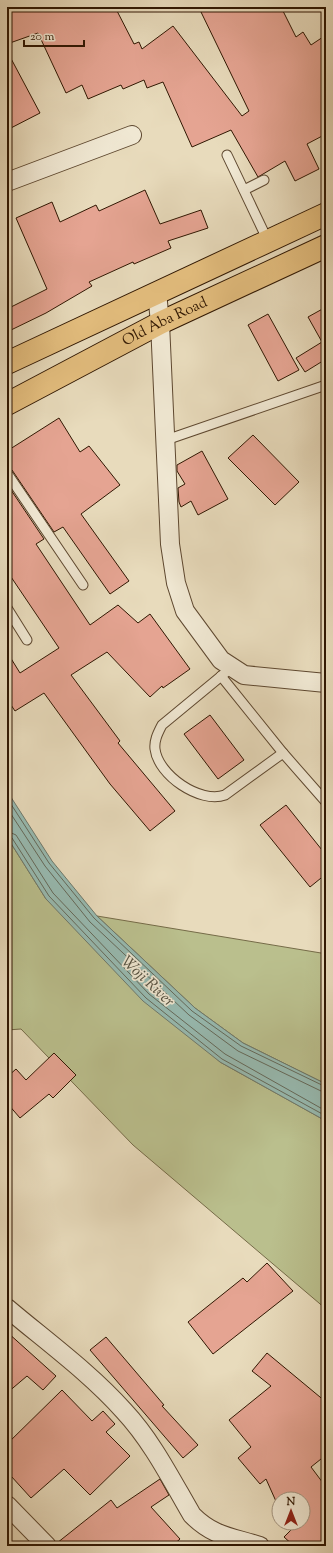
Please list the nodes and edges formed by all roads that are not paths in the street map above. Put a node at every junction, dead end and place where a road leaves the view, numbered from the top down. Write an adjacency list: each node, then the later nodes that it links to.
1 (132, 134): 4 (street)
2 (227, 155): 5 (lane)
3 (264, 180): 5 (lane)
4 (7, 182)
5 (244, 190): 7 (lane)
6 (326, 214): 7 (main road, Old Aba Road)
7 (268, 241): 9 (main road, Old Aba Road)
8 (326, 246): 10 (main road, Old Aba Road)
9 (157, 292): 10 (street); 11 (main road, Old Aba Road)
10 (160, 323): 13 (main road, Old Aba Road); 14 (street)
11 (7, 362)
12 (326, 385): 14 (lane)
13 (7, 404)
14 (166, 440): 19 (street)
15 (7, 473): 16 (lane)
16 (82, 585)
17 (7, 608): 18 (lane)
18 (27, 640)
19 (226, 672): 20 (street); 21 (lane); 21 (lane)
20 (326, 682)
21 (283, 753): 22 (lane)
22 (326, 802)
23 (7, 1308): 26 (street)
24 (7, 1505): 25 (street)
25 (47, 1546)
26 (260, 1546)

